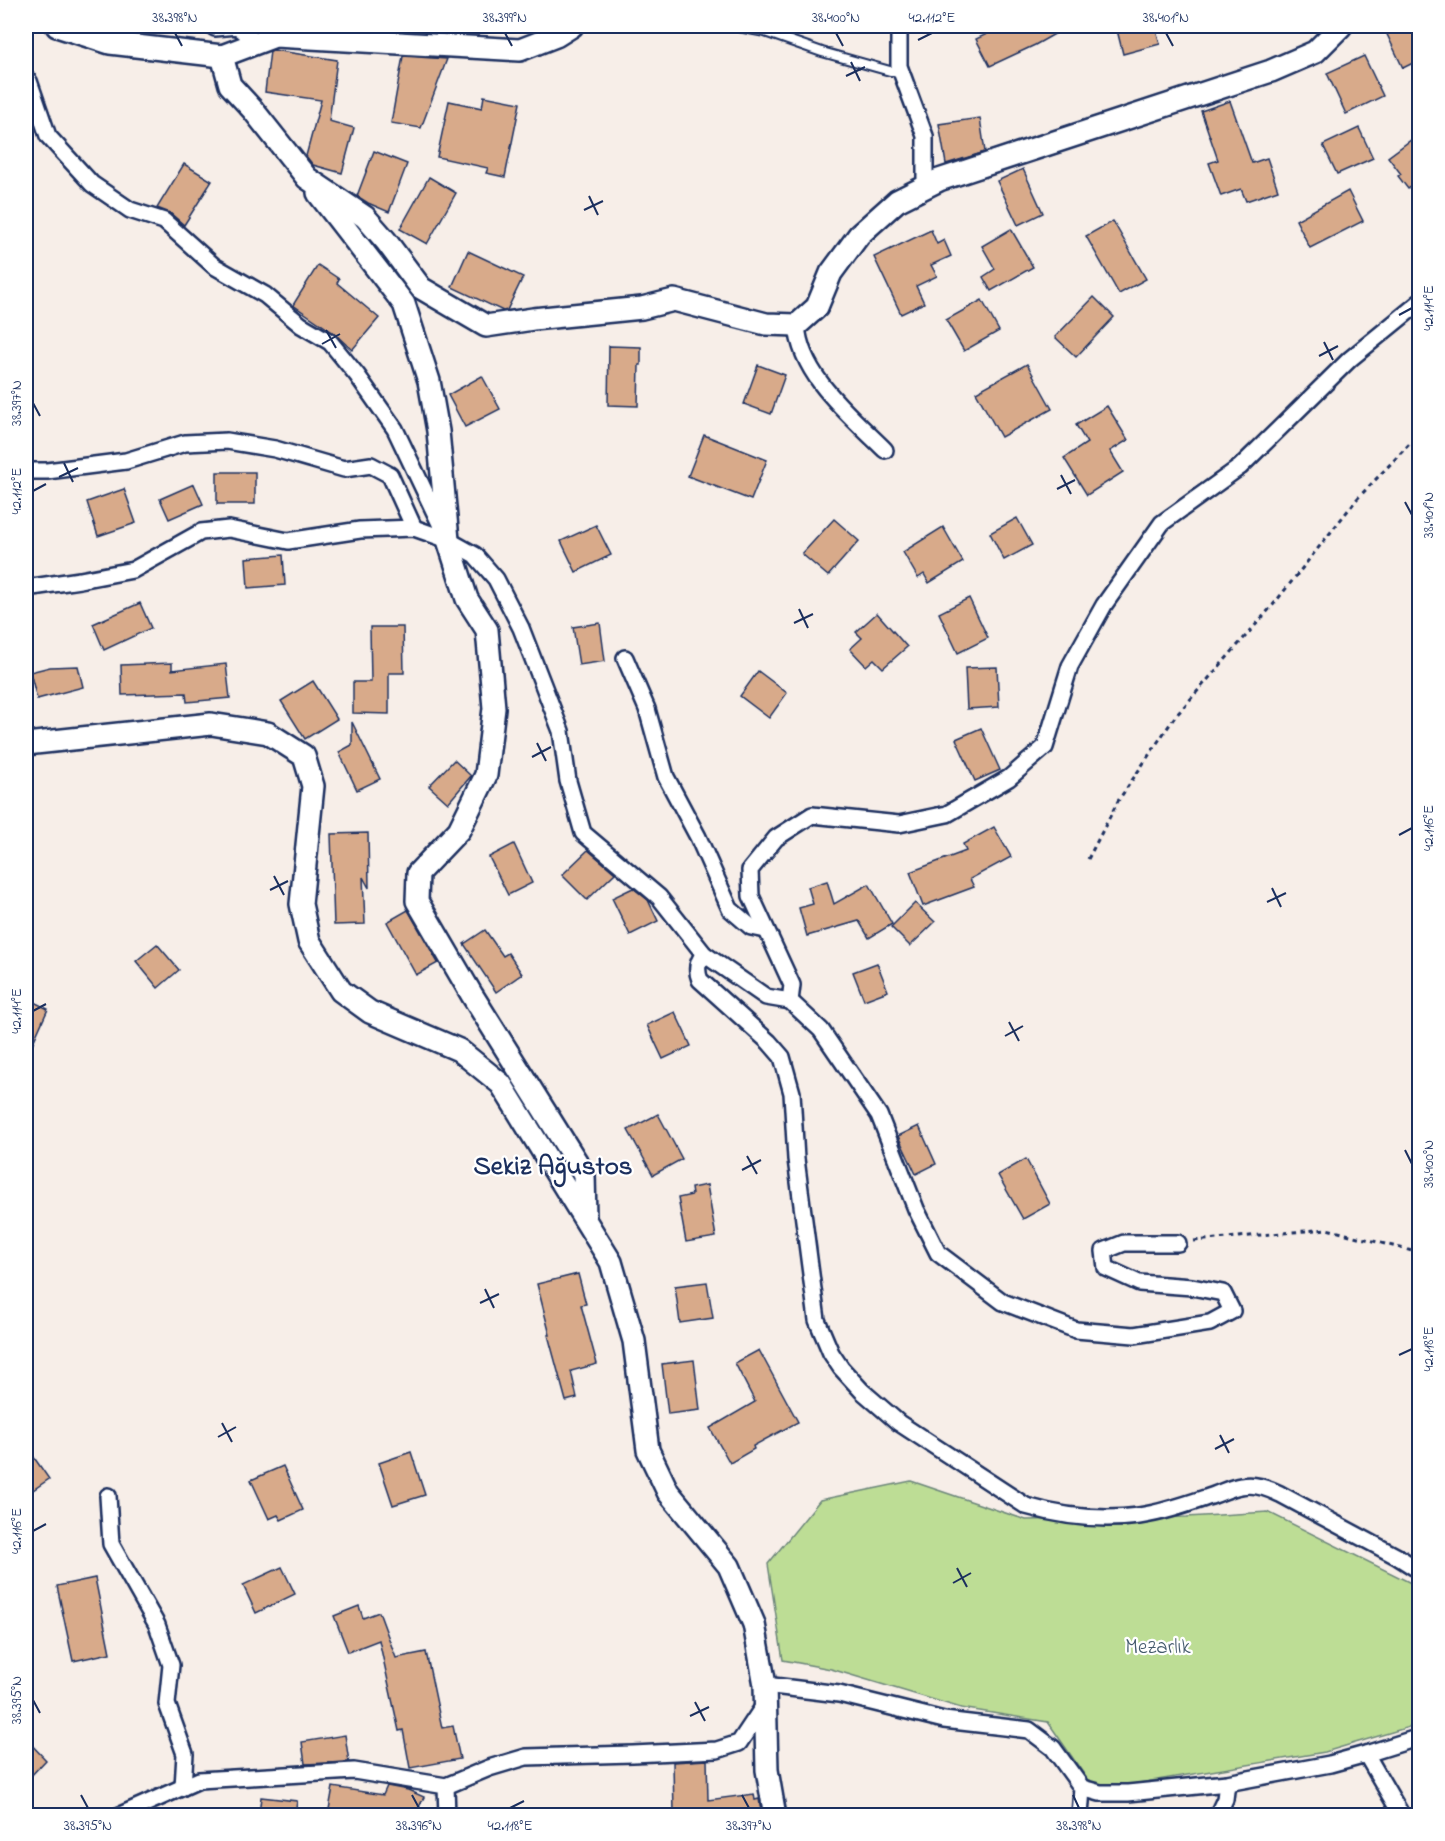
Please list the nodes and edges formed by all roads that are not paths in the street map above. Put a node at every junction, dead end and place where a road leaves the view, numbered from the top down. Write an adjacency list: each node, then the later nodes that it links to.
1 (57, 26): 8 (street)
2 (212, 26): 7 (street)
3 (572, 26): 7 (street)
4 (733, 26): 9 (lane)
5 (900, 26): 9 (street)
6 (1341, 26): 12 (street)
7 (257, 42): 8 (street)
8 (222, 56): 11 (street)
9 (901, 71): 12 (street)
10 (29, 81): 18 (street)
11 (307, 178): 14 (street); 18 (street)
12 (925, 187): 14 (street)
13 (1419, 302): 22 (street)
14 (797, 325): 15 (street)
15 (885, 450)
16 (26, 471): 17 (street)
17 (414, 528): 18 (street); 19 (street)
18 (448, 540): 23 (street); 25 (street)
19 (26, 588)
20 (625, 657): 22 (street)
21 (26, 744): 25 (street)
22 (766, 930): 24 (street)
23 (704, 954): 24 (street); 28 (street)
24 (790, 1000): 26 (street)
25 (585, 1221): 29 (street)
26 (1178, 1243)
27 (108, 1496): 34 (street)
28 (1419, 1571)
29 (765, 1694): 33 (street); 35 (street); 38 (street)
30 (1419, 1737): 31 (street)
31 (1366, 1754): 32 (street); 41 (street)
32 (1227, 1783): 35 (street); 40 (street)
33 (446, 1786): 34 (street); 37 (street)
34 (183, 1787): 36 (street)
35 (1082, 1788): 39 (street)
36 (118, 1815)
37 (447, 1815)
38 (775, 1815)
39 (1080, 1815)
40 (1217, 1815)
41 (1402, 1815)

